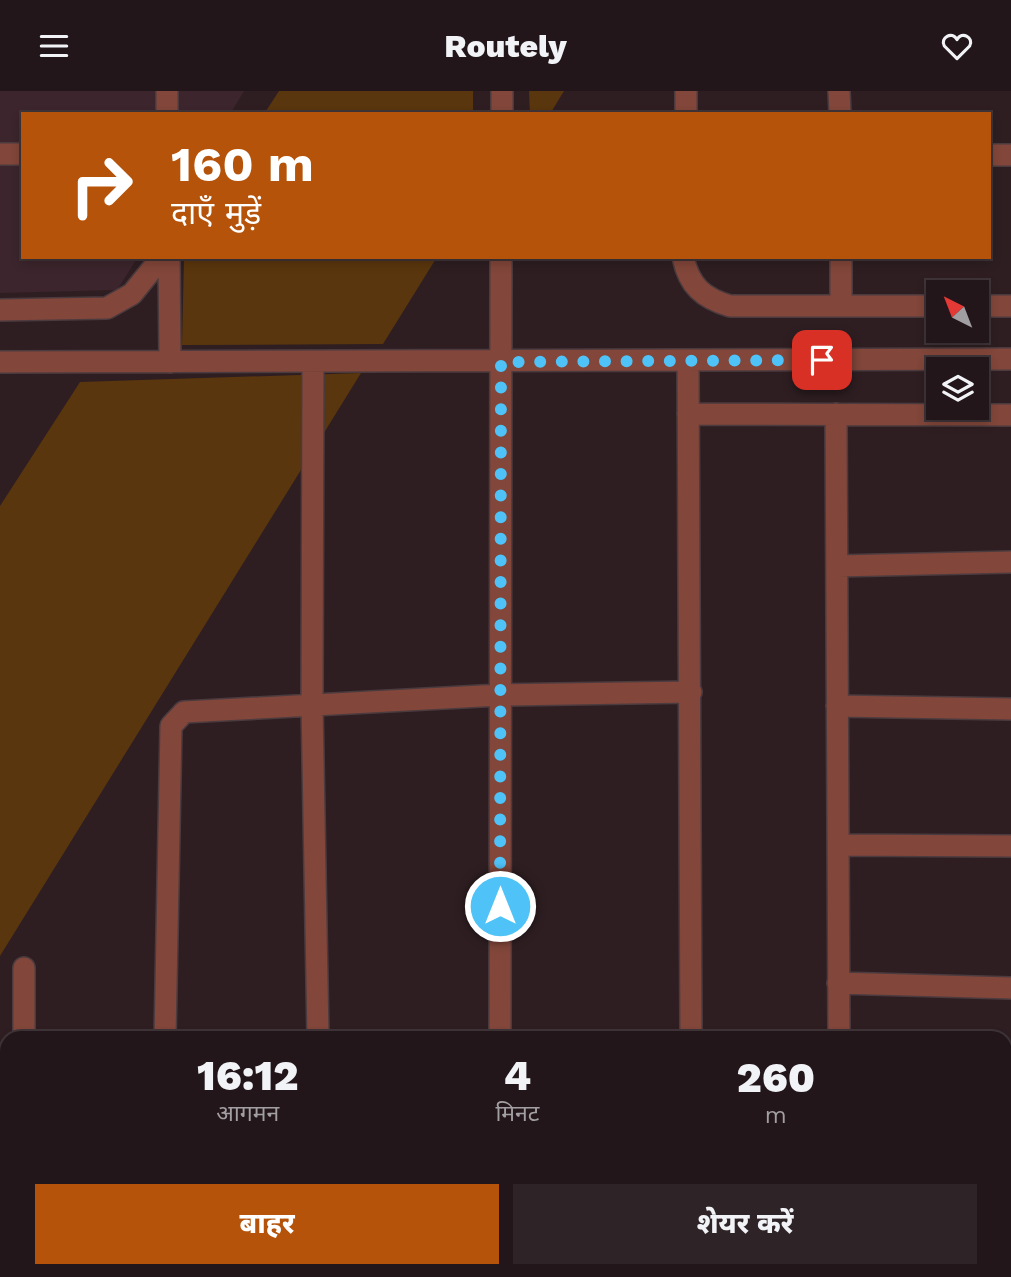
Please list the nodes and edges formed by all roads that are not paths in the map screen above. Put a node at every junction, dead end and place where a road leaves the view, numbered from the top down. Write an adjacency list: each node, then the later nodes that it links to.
1 (167, 91): 5 (street)
2 (502, 91): 6 (street)
3 (687, 91): 7 (street)
4 (839, 91): 8 (street)
5 (167, 112)
6 (502, 112)
7 (686, 112)
8 (840, 112)
9 (0, 154): 10 (street)
10 (21, 155)
11 (991, 155): 12 (street)
12 (1011, 155)
13 (160, 259): 22 (street)
14 (169, 259): 26 (street)
15 (501, 259): 28 (street)
16 (684, 259): 18 (street)
17 (841, 259): 18 (street)
18 (841, 305): 19 (street)
19 (926, 306)
20 (989, 306): 21 (street)
21 (1011, 306)
22 (0, 310)
23 (1011, 359): 24 (street)
24 (688, 361): 28 (street); 29 (street)
25 (0, 362): 26 (street)
26 (170, 362): 27 (street)
27 (313, 362): 28 (street); 36 (street)
28 (501, 362): 35 (street)
29 (688, 414): 30 (street); 34 (street)
30 (836, 414): 31 (street); 33 (street)
31 (1011, 415)
32 (1011, 562): 33 (street)
33 (837, 566): 37 (street)
34 (691, 692): 35 (street); 48 (street)
35 (500, 695): 36 (street); 47 (street)
36 (312, 704): 45 (street); 46 (street)
37 (837, 706): 38 (street); 39 (street)
38 (1011, 709)
39 (838, 845): 40 (street); 42 (street)
40 (1011, 845)
41 (24, 968): 44 (street)
42 (838, 983): 43 (street); 49 (street)
43 (1011, 988)
44 (24, 1031)
45 (165, 1031)
46 (318, 1031)
47 (500, 1031)
48 (691, 1031)
49 (839, 1031)

